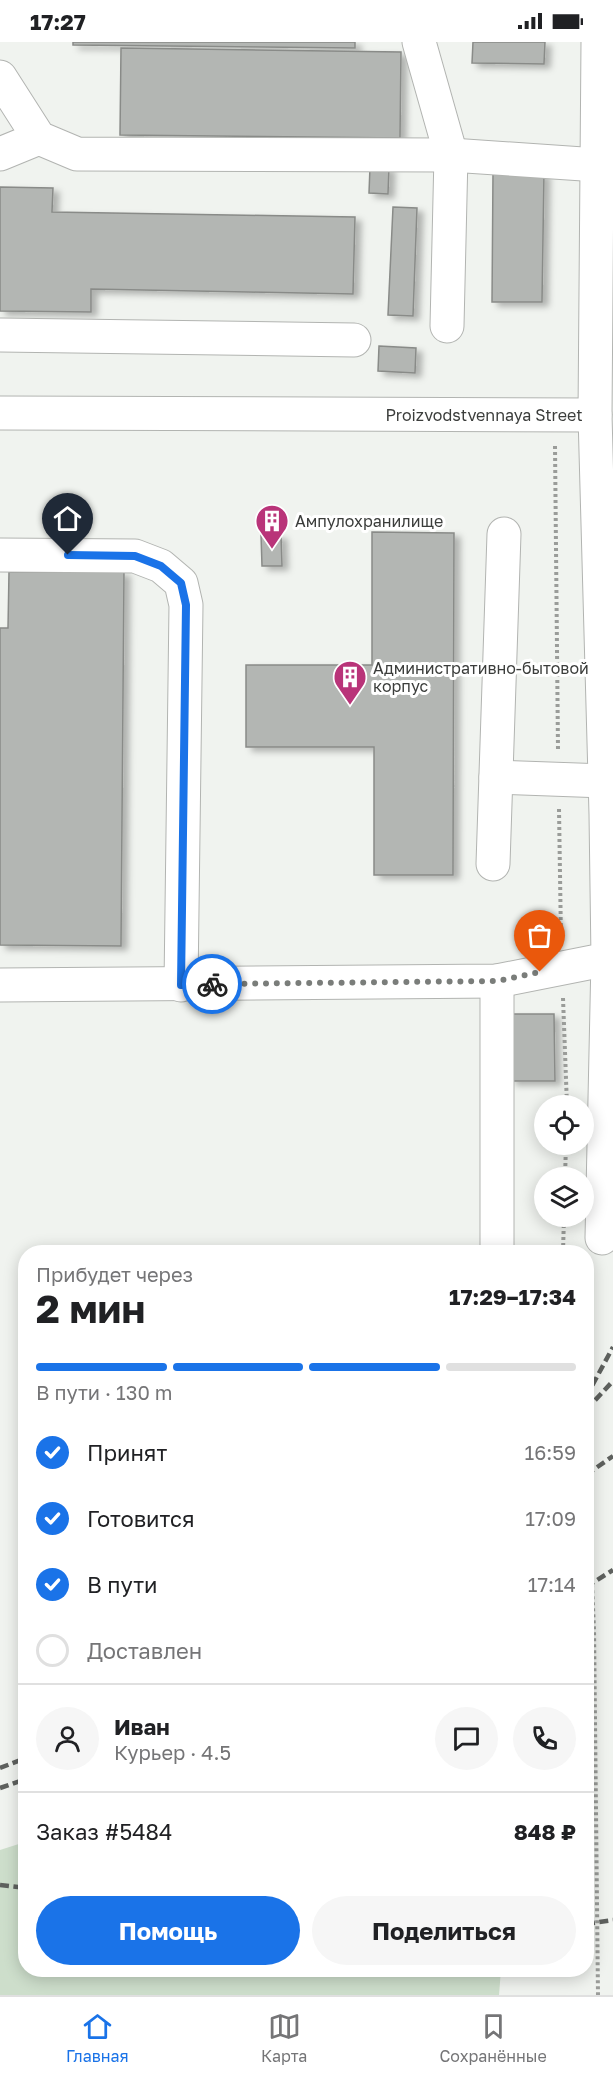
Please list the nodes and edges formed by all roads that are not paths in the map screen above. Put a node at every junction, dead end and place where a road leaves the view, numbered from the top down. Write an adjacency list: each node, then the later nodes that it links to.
1 (419, 42): 6 (street)
2 (598, 42): 7 (street, Proizvodstvennaya Street)
3 (5, 92): 4 (street)
4 (39, 138): 5 (street); 6 (street)
5 (0, 154)
6 (452, 155): 7 (street); 8 (street)
7 (605, 166): 12 (street, Proizvodstvennaya Street)
8 (447, 326)
9 (0, 335): 10 (street)
10 (354, 340)
11 (0, 413): 12 (street, Proizvodstvennaya Street)
12 (595, 415): 16 (street)
13 (504, 534): 15 (street)
14 (0, 555): 22 (street)
15 (496, 777): 16 (street); 18 (street)
16 (605, 781): 17 (street)
17 (610, 813): 19 (street)
18 (494, 864)
19 (608, 959): 20 (street); 23 (street)
20 (497, 981): 22 (street); 24 (street)
21 (0, 985): 22 (street)
22 (181, 985)
23 (602, 1238)
24 (497, 1245)

